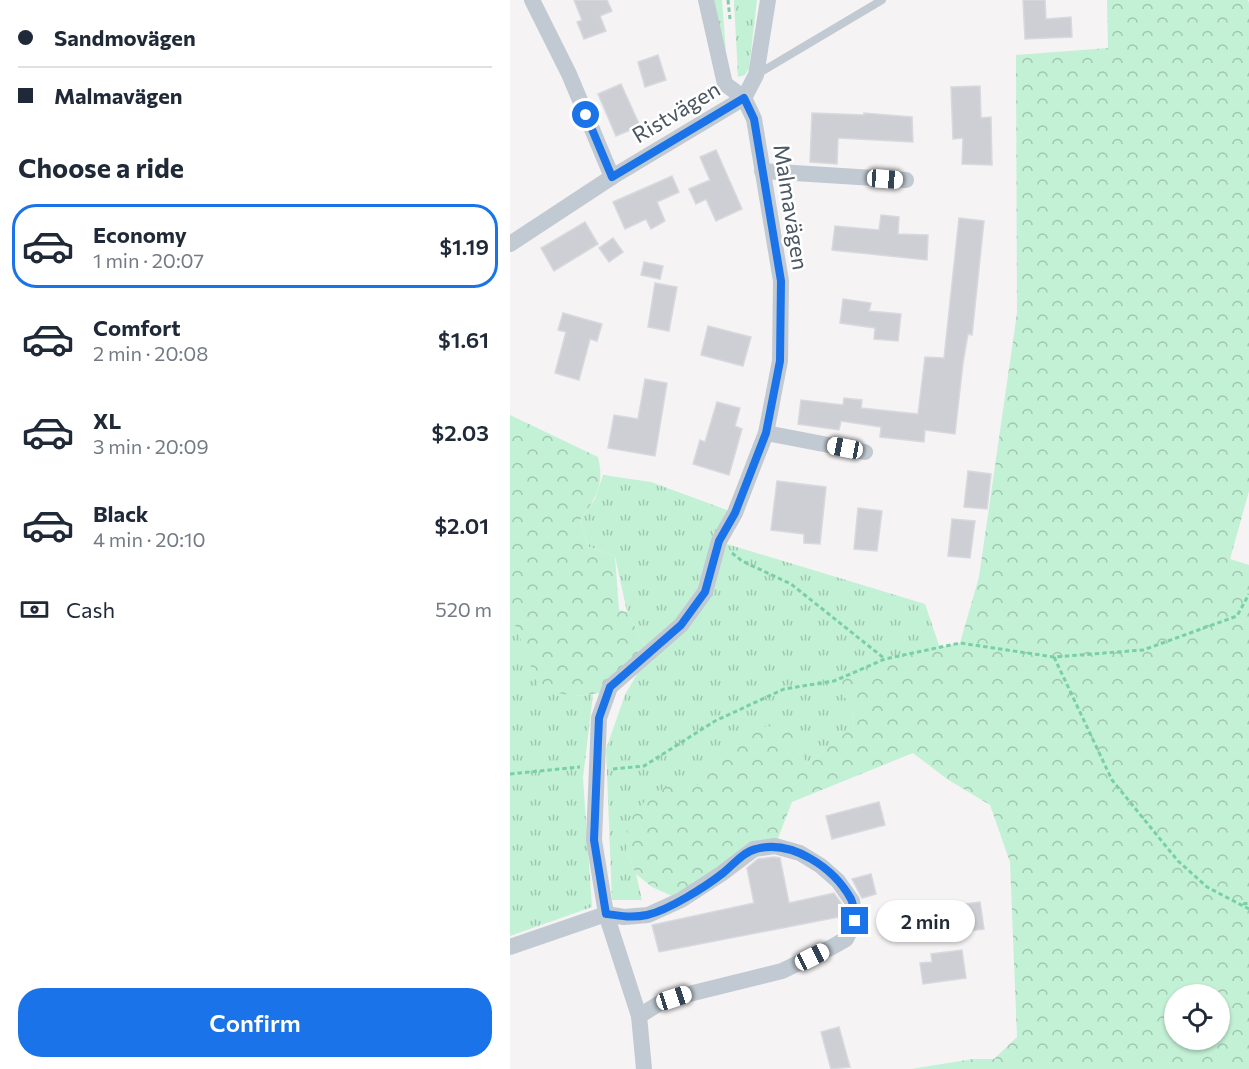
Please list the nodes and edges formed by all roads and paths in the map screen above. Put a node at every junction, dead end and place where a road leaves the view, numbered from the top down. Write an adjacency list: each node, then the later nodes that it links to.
1 (532, 0): 8 (street)
2 (706, 0): 6 (street, Malmavägen)
3 (768, 0): 5 (street)
4 (879, 1): 5 (lane)
5 (756, 75): 6 (street)
6 (744, 98): 7 (street, Malmavägen); 8 (street, Ristvägen)
7 (762, 171): 9 (street); 11 (street, Malmavägen)
8 (612, 177): 10 (street, Ristvägen)
9 (906, 180)
10 (510, 244)
11 (766, 433): 12 (street); 13 (street, Malmavägen)
12 (865, 452)
13 (719, 541): 16 (path); 17 (street, Malmavägen)
14 (1249, 594): 15 (path)
15 (1054, 657): 16 (path); 20 (path)
16 (885, 659): 17 (path)
17 (596, 766): 18 (path); 22 (street, Malmavägen)
18 (510, 774)
19 (1249, 903): 20 (path)
20 (1243, 904): 21 (path)
21 (1249, 909)
22 (606, 914): 23 (street); 24 (street, Malmavägen); 24 (street)
23 (510, 947)
24 (639, 1016): 25 (street, Malmavägen)
25 (644, 1069)

